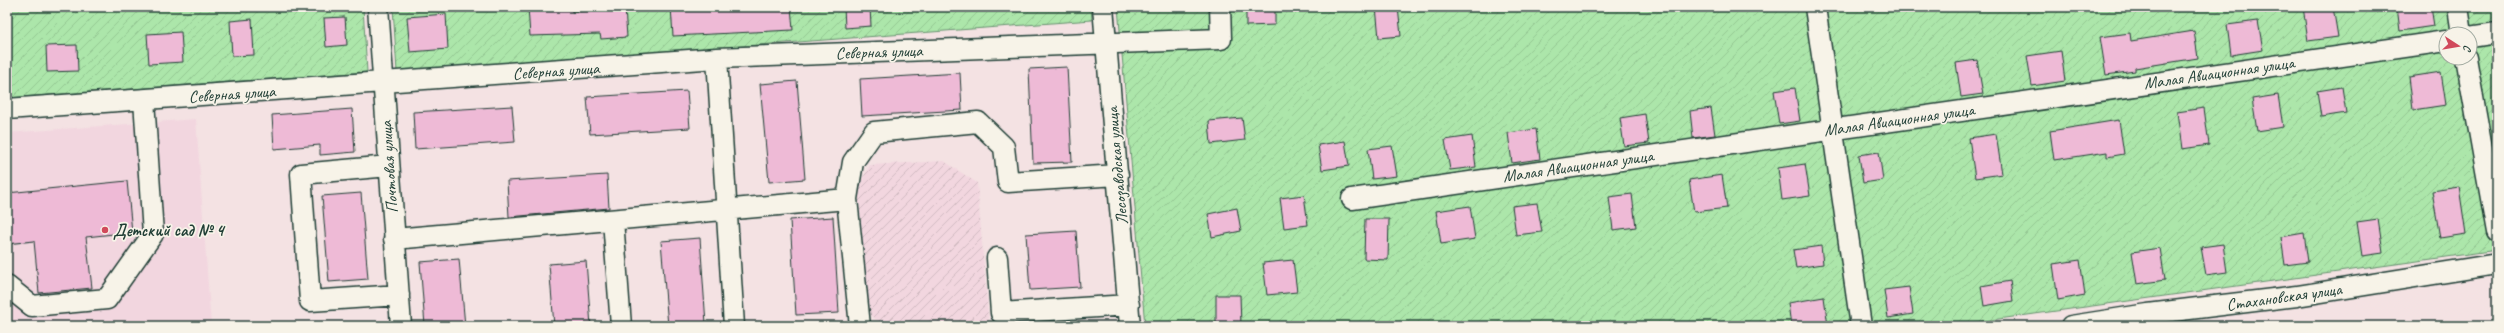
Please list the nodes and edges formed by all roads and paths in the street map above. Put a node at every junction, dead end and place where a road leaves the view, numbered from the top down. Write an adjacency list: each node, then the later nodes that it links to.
1 (378, 7): 13 (street, Почтовая улица)
2 (1103, 7): 10 (street, Лесозаводская улица)
3 (1220, 7): 10 (street, Северная улица)
4 (1815, 7): 16 (street)
5 (2458, 7): 6 (street)
6 (2461, 26)
7 (2497, 33): 8 (street)
8 (2478, 36)
9 (2438, 42): 16 (street, Малая Авиационная улица)
10 (1105, 43): 11 (street, Северная улица); 18 (street, Лесозаводская улица)
11 (717, 58): 13 (street, Северная улица); 21 (street)
12 (2467, 66): 23 (street)
13 (383, 84): 14 (street, Северная улица); 17 (street, Почтовая улица)
14 (144, 100): 15 (street, Северная улица); 27 (street)
15 (7, 109)
16 (1832, 129): 20 (street, Малая Авиационная улица); 35 (street)
17 (389, 166): 24 (street, Почтовая улица); 28 (street)
18 (1118, 175): 19 (street); 29 (street, Лесозаводская улица)
19 (848, 199): 21 (street); 33 (street)
20 (1352, 199)
21 (727, 210): 22 (street); 32 (street)
22 (613, 220): 24 (street); 31 (street)
23 (2497, 232)
24 (394, 239): 28 (street, Почтовая улица)
25 (997, 258): 29 (street)
26 (2497, 264): 36 (street, Стахановская улица)
27 (7, 286)
28 (399, 295): 30 (street, Почтовая улица)
29 (1129, 305): 34 (street, Лесозаводская улица)
30 (401, 326)
31 (621, 326)
32 (734, 326)
33 (860, 326)
34 (1130, 326)
35 (1861, 326)
36 (2072, 326)

